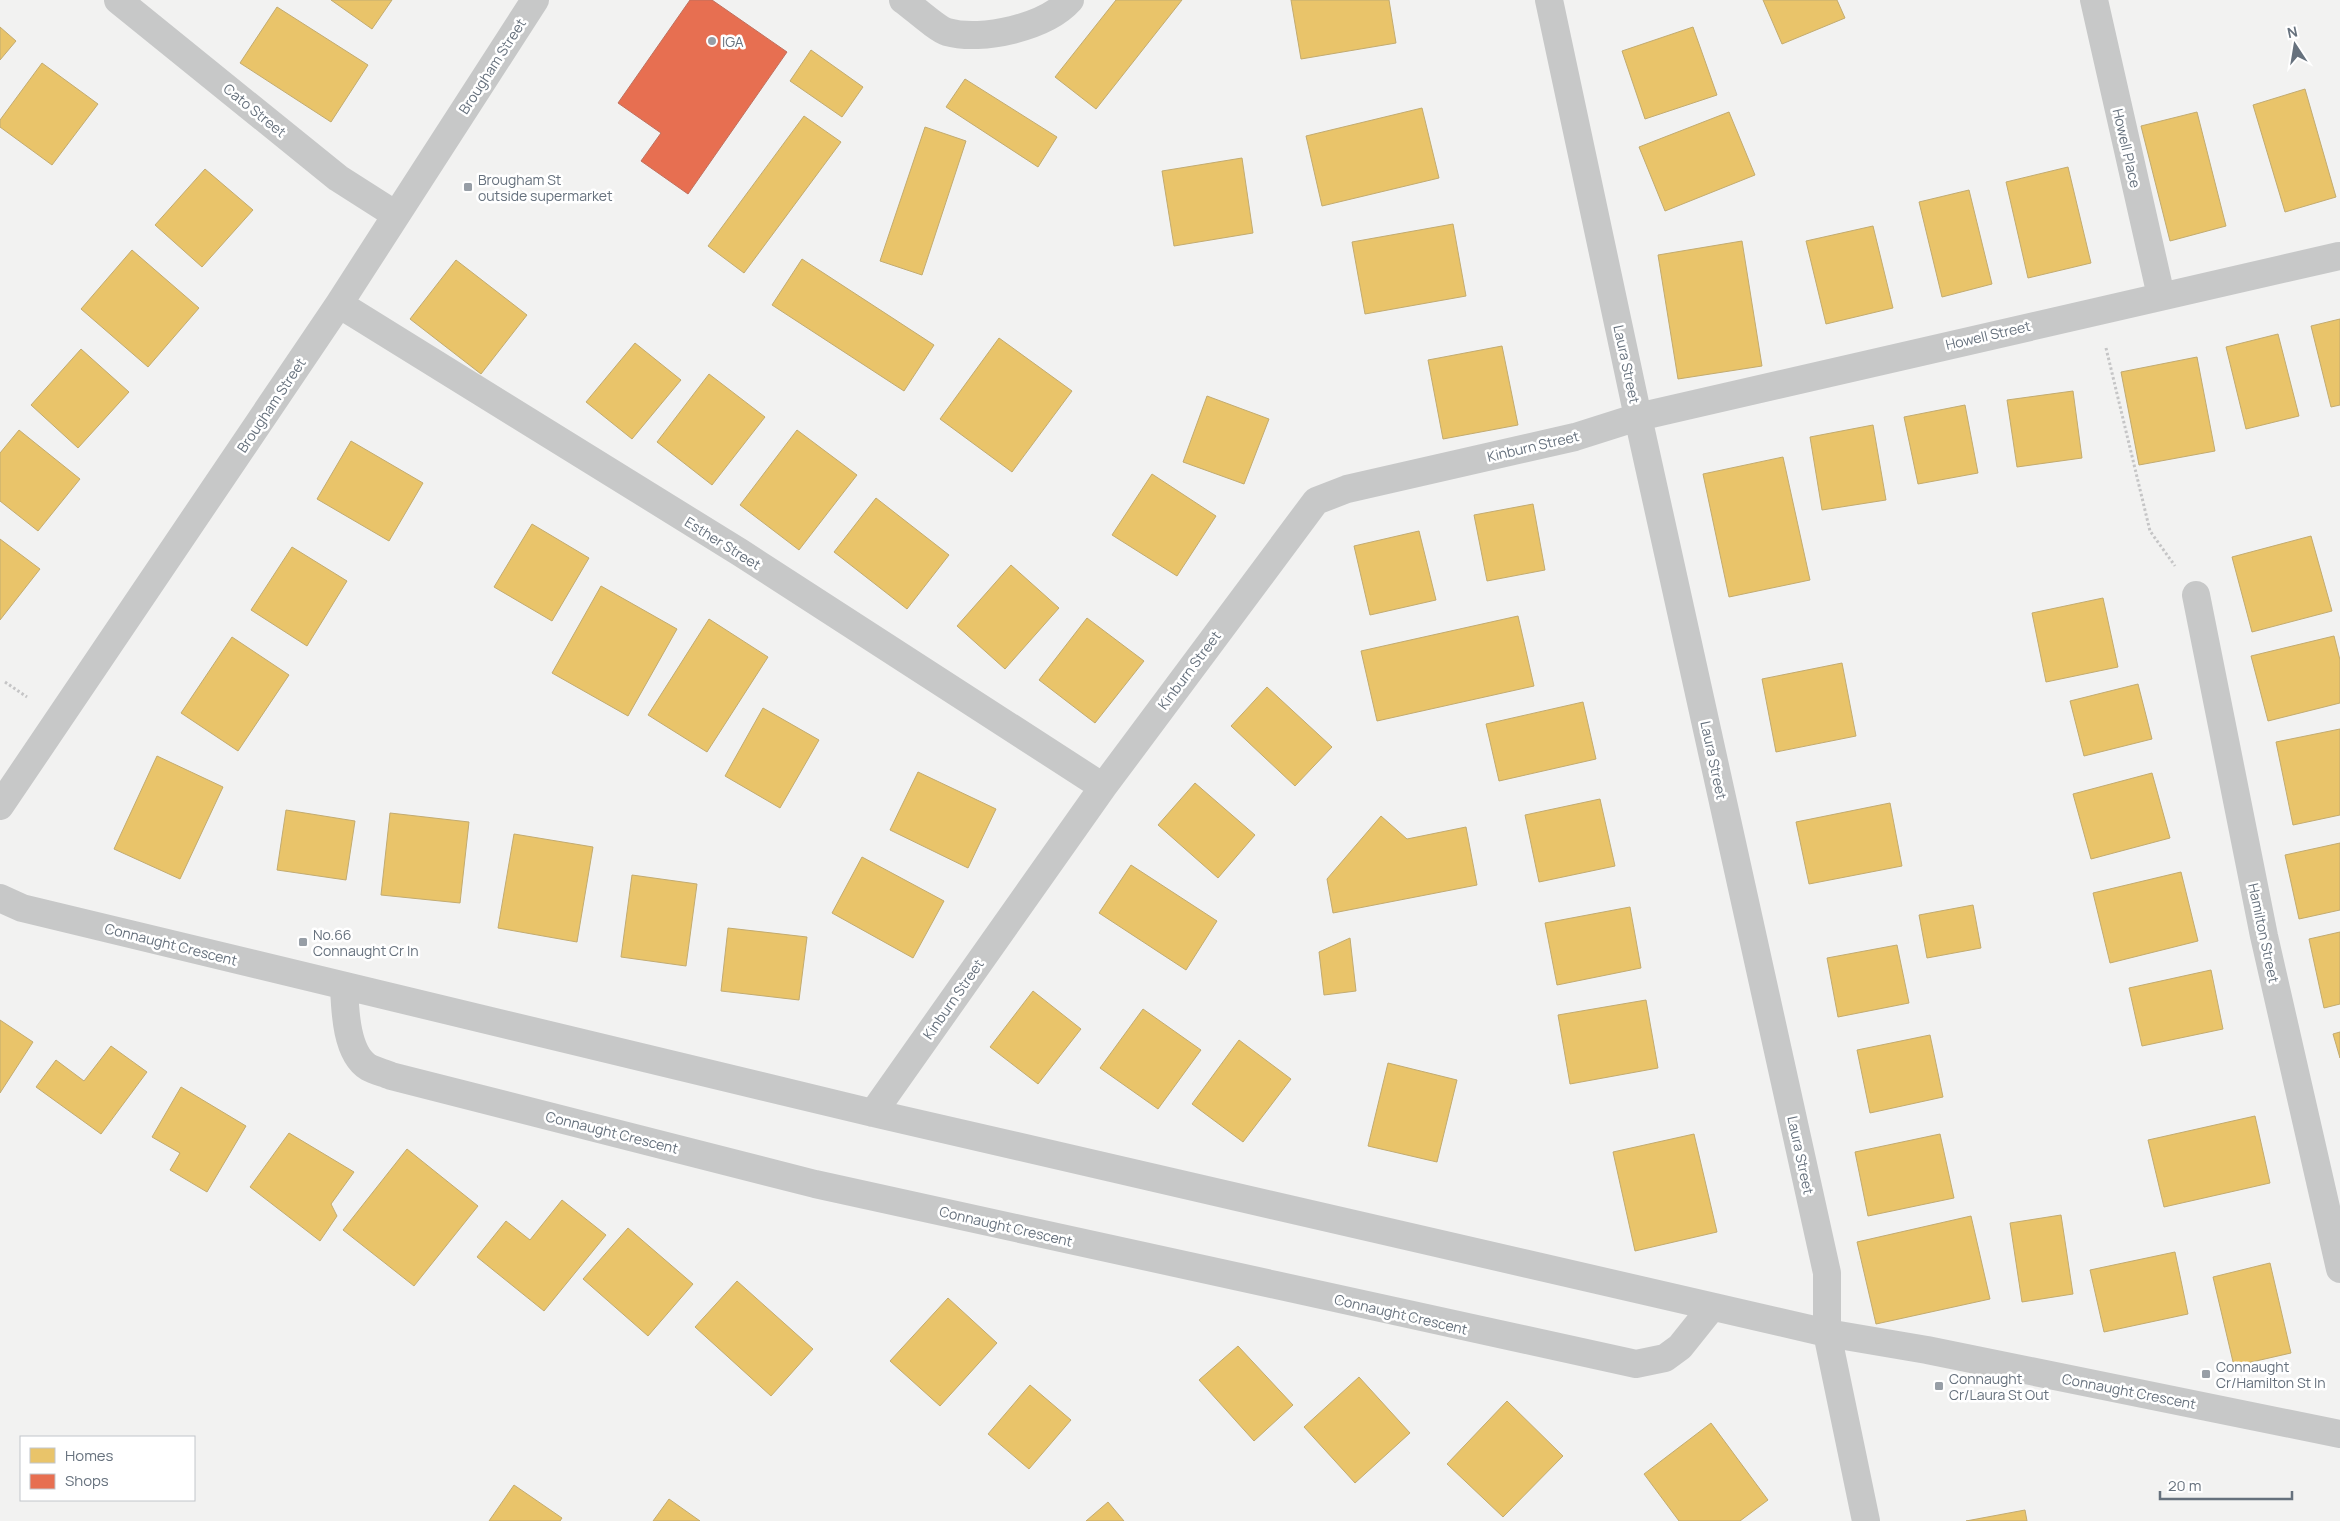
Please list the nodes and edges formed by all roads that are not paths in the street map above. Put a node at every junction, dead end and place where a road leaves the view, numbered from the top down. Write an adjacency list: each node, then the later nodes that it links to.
1 (118, 0): 7 (street, Cato Street)
2 (535, 0): 7 (street, Brougham Street)
3 (903, 0): 4 (street)
4 (1070, 0)
5 (1549, 0): 11 (street, Laura Street)
6 (2094, 0): 9 (street, Howell Place)
7 (396, 215): 10 (street, Brougham Street)
8 (2340, 256): 9 (street, Howell Street)
9 (2161, 296): 11 (street, Howell Street)
10 (339, 304): 13 (street, Esther Street); 14 (street, Brougham Street)
11 (1638, 417): 13 (street, Kinburn Street); 20 (street, Laura Street)
12 (2196, 595): 18 (street, Hamilton Street)
13 (1103, 787): 17 (street, Kinburn Street)
14 (0, 806)
15 (0, 898): 16 (street, Connaught Crescent)
16 (344, 986): 17 (street, Connaught Crescent); 19 (street, Connaught Crescent)
17 (873, 1113): 19 (street, Connaught Crescent)
18 (2340, 1269)
19 (1712, 1306): 20 (street, Connaught Crescent)
20 (1827, 1333): 21 (street, Connaught Crescent); 22 (street, Laura Street)
21 (2340, 1434)
22 (1866, 1521)

